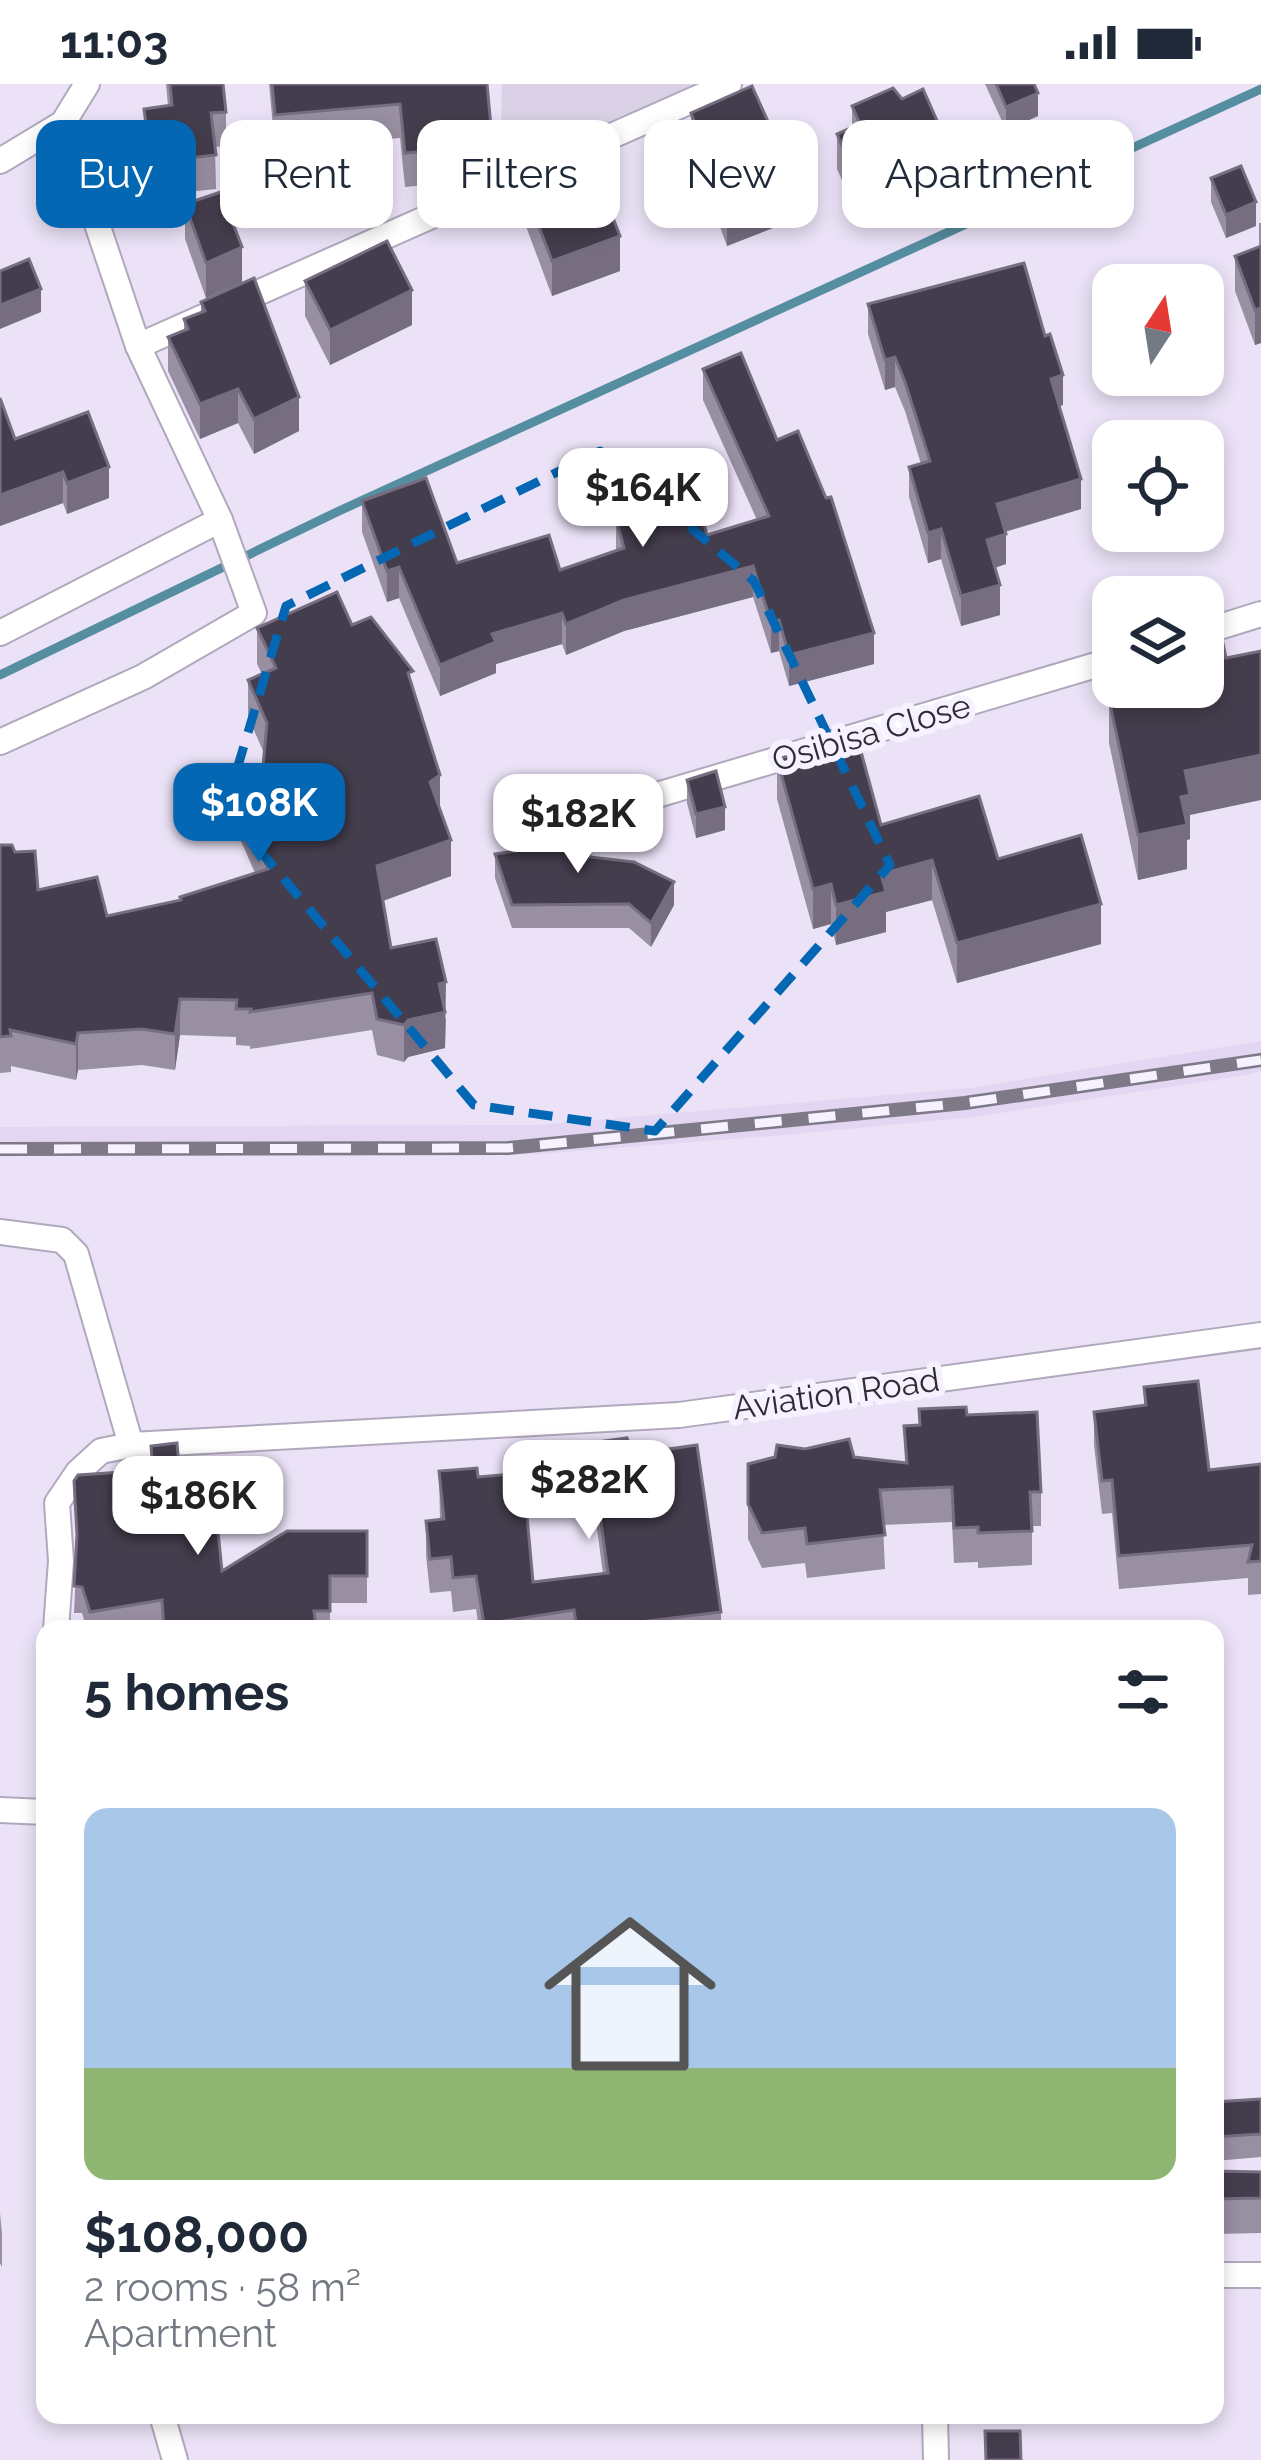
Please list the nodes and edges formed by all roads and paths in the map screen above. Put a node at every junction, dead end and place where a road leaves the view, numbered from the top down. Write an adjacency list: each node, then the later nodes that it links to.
1 (87, 84): 3 (street)
2 (730, 84): 7 (street)
3 (65, 120)
4 (36, 139): 5 (street)
5 (0, 161)
6 (98, 228): 7 (street)
7 (138, 346): 8 (street)
8 (220, 520): 11 (street); 13 (street)
9 (1261, 614): 10 (street)
10 (1224, 625)
11 (0, 633)
12 (1092, 666): 14 (street, Osibisa Close)
13 (0, 742)
14 (630, 803)
15 (0, 1232): 17 (street)
16 (1261, 1335): 17 (street, Aviation Road)
17 (131, 1445): 18 (street, Aviation Road)
18 (57, 1620)
19 (0, 1810): 20 (street)
20 (36, 1811)
21 (1224, 2275): 22 (street)
22 (1261, 2275)
23 (165, 2424): 25 (street)
24 (935, 2424): 26 (street)
25 (176, 2460)
26 (936, 2460)

